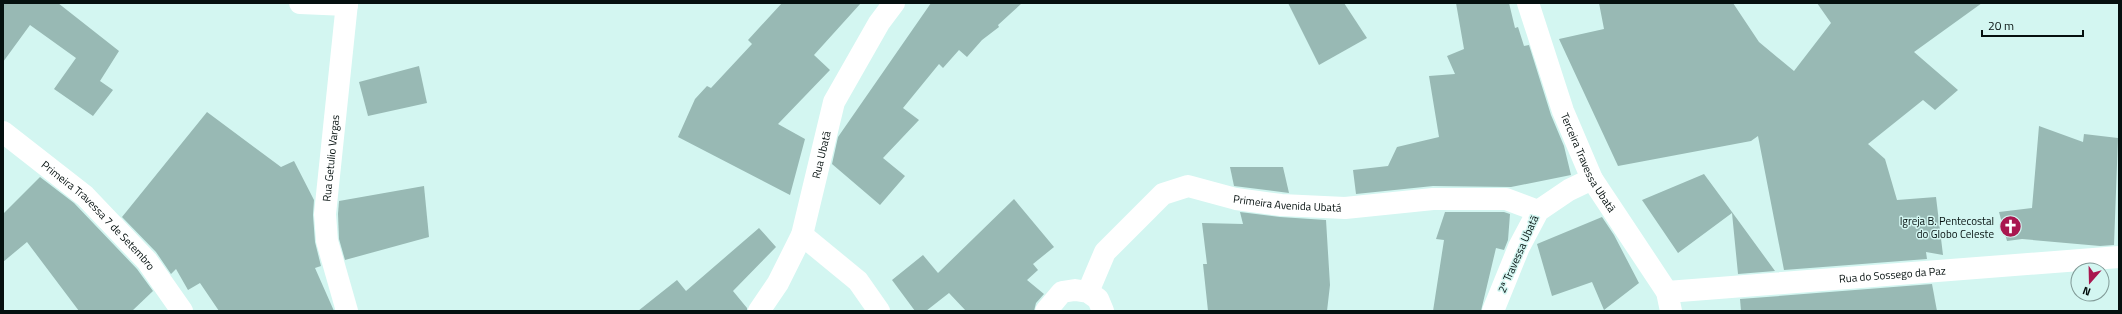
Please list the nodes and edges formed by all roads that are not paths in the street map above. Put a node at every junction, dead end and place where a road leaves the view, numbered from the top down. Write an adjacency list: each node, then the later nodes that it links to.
1 (300, 3): 4 (street)
2 (894, 3): 8 (street, Rua Ubatã)
3 (1528, 3): 6 (street, Terceira Travessa Ubatã)
4 (347, 4): 13 (street, Rua Getulio Vargas)
5 (3, 132): 12 (street, Primeira Travessa 7 de Setembro)
6 (1592, 179): 7 (street, 2ª Travessa Ubatã); 11 (street, Terceira Travessa Ubatã)
7 (1538, 211): 10 (street, Primeira Avenida Ubatá); 18 (street, 2ª Travessa Ubatã)
8 (802, 235): 14 (street, Rua Ubatã); 15 (street)
9 (2119, 257): 11 (street, Rua do Sossego da Paz)
10 (1088, 292): 16 (street); 17 (street)
11 (1669, 301)
12 (182, 311)
13 (347, 311)
14 (759, 311)
15 (879, 311)
16 (1046, 311)
17 (1103, 311)
18 (1493, 311)

